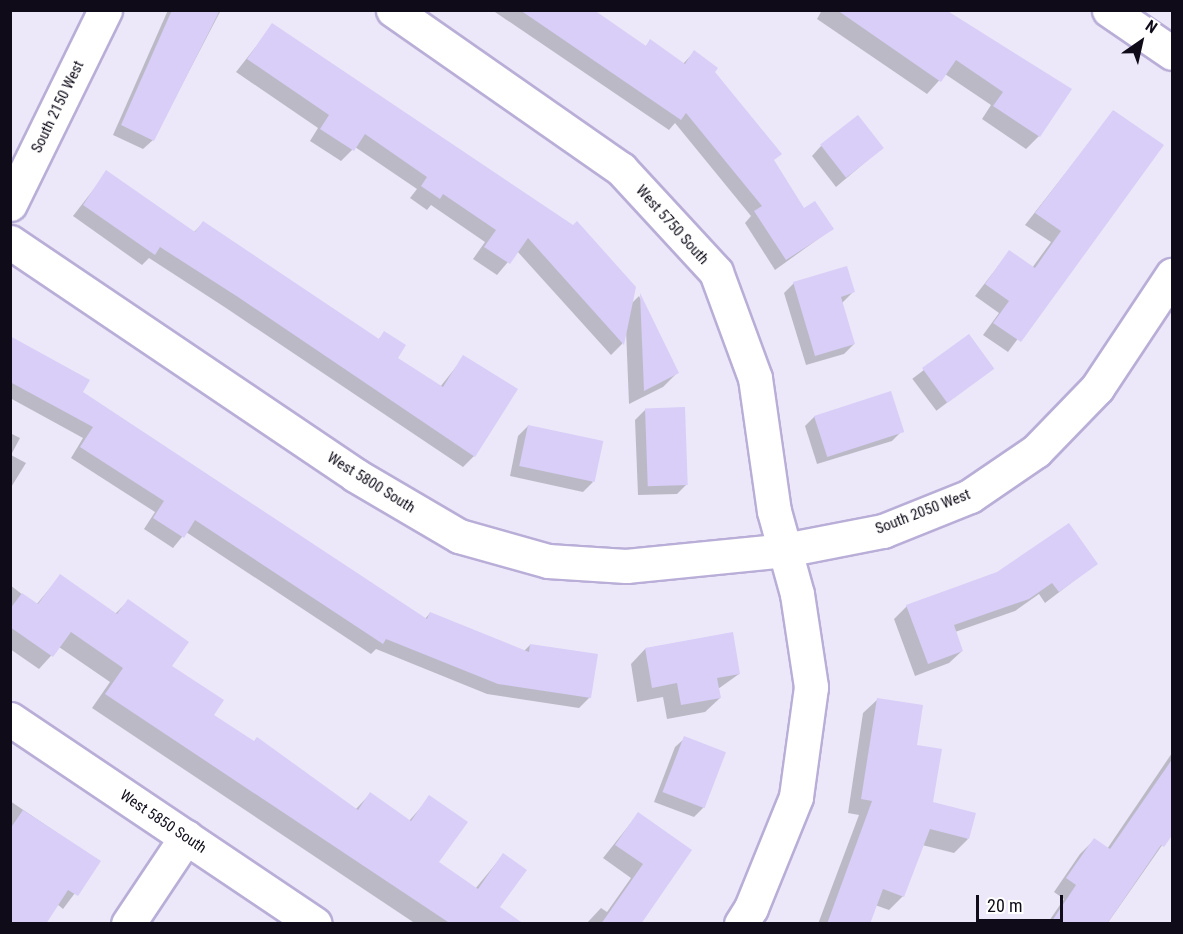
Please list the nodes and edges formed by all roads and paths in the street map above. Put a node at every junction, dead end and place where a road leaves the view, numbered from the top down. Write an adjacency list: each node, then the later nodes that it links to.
1 (105, 10): 5 (street, South 2150 West)
2 (393, 10): 8 (street, West 5750 South)
3 (1109, 10): 4 (street)
4 (1173, 53)
5 (10, 204)
6 (10, 242): 8 (street, West 5800 South)
7 (1173, 275): 8 (street, South 2050 West)
8 (785, 550): 13 (street)
9 (10, 719): 10 (street, West 5850 South)
10 (186, 837): 11 (street); 12 (street, West 5850 South)
11 (128, 924)
12 (315, 924)
13 (741, 924)

